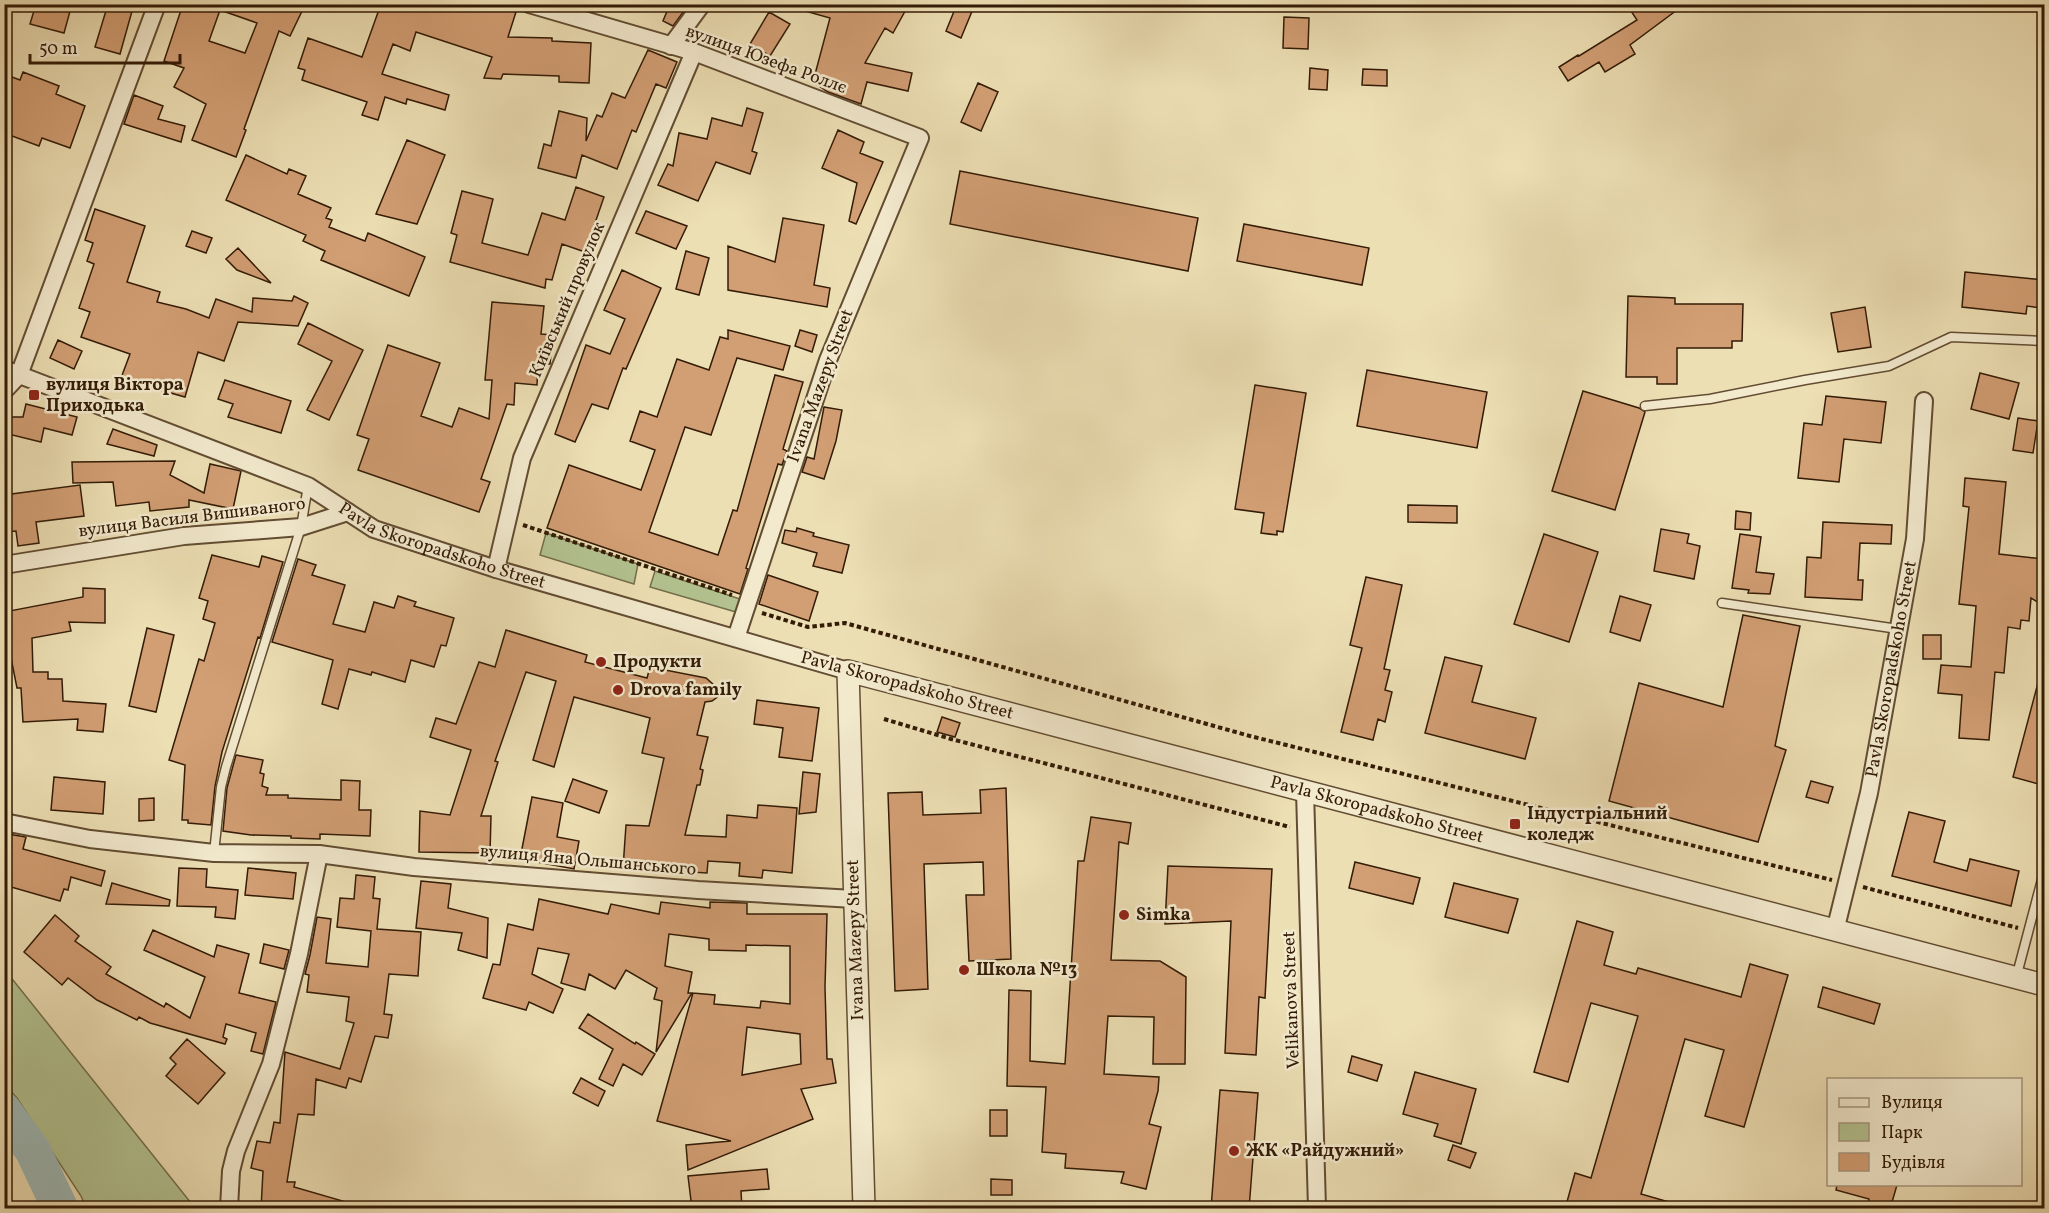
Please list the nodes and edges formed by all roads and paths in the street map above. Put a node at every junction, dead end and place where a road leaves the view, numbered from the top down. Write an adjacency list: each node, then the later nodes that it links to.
1 (158, 4): 8 (street)
2 (529, 4): 4 (street, вулиця Юзефа Роллє)
3 (702, 4): 4 (street)
4 (671, 46): 5 (street, вулиця Юзефа Роллє)
5 (694, 52): 6 (street, вулиця Юзефа Роллє); 14 (street, Київський провулок)
6 (920, 138): 19 (street, Ivana Mazepy Street)
7 (2044, 341): 11 (lane)
8 (12, 372): 9 (street); 12 (street, Pavla Skoropadskoho Street)
9 (4, 392)
10 (1924, 401): 20 (street, Pavla Skoropadskoho Street)
11 (1645, 406)
12 (308, 486): 13 (street, Pavla Skoropadskoho Street); 15 (lane)
13 (348, 512): 15 (street, вулиця Василя Вишиваного); 17 (street, Pavla Skoropadskoho Street)
14 (508, 519): 17 (street, Київський провулок); 19 (path)
15 (301, 527): 16 (street, вулиця Василя Вишиваного); 27 (lane)
16 (4, 565)
17 (496, 569): 21 (street, Pavla Skoropadskoho Street)
18 (1722, 603): 20 (lane)
19 (746, 609): 21 (street, Ivana Mazepy Street); 30 (path)
20 (1898, 629): 30 (street, Pavla Skoropadskoho Street)
21 (736, 638): 22 (street, Pavla Skoropadskoho Street)
22 (848, 671): 24 (street, Pavla Skoropadskoho Street); 31 (street, Ivana Mazepy Street)
23 (884, 719): 26 (path)
24 (1305, 791): 33 (street, Pavla Skoropadskoho Street); 38 (street, Velikanova Street)
25 (4, 822): 27 (street, вулиця Яна Ольшанського)
26 (1290, 827)
27 (214, 853): 28 (street, вулиця Яна Ольшанського)
28 (319, 854): 31 (street, вулиця Яна Ольшанського); 36 (street)
29 (2044, 872): 32 (lane)
30 (1847, 883): 32 (path); 33 (street, Pavla Skoropadskoho Street)
31 (854, 899): 37 (street, Ivana Mazepy Street)
32 (2028, 931): 34 (lane)
33 (1835, 932): 34 (street, Pavla Skoropadskoho Street)
34 (2016, 978): 35 (street, Pavla Skoropadskoho Street)
35 (2044, 985)
36 (229, 1209)
37 (864, 1209)
38 (1317, 1209)

